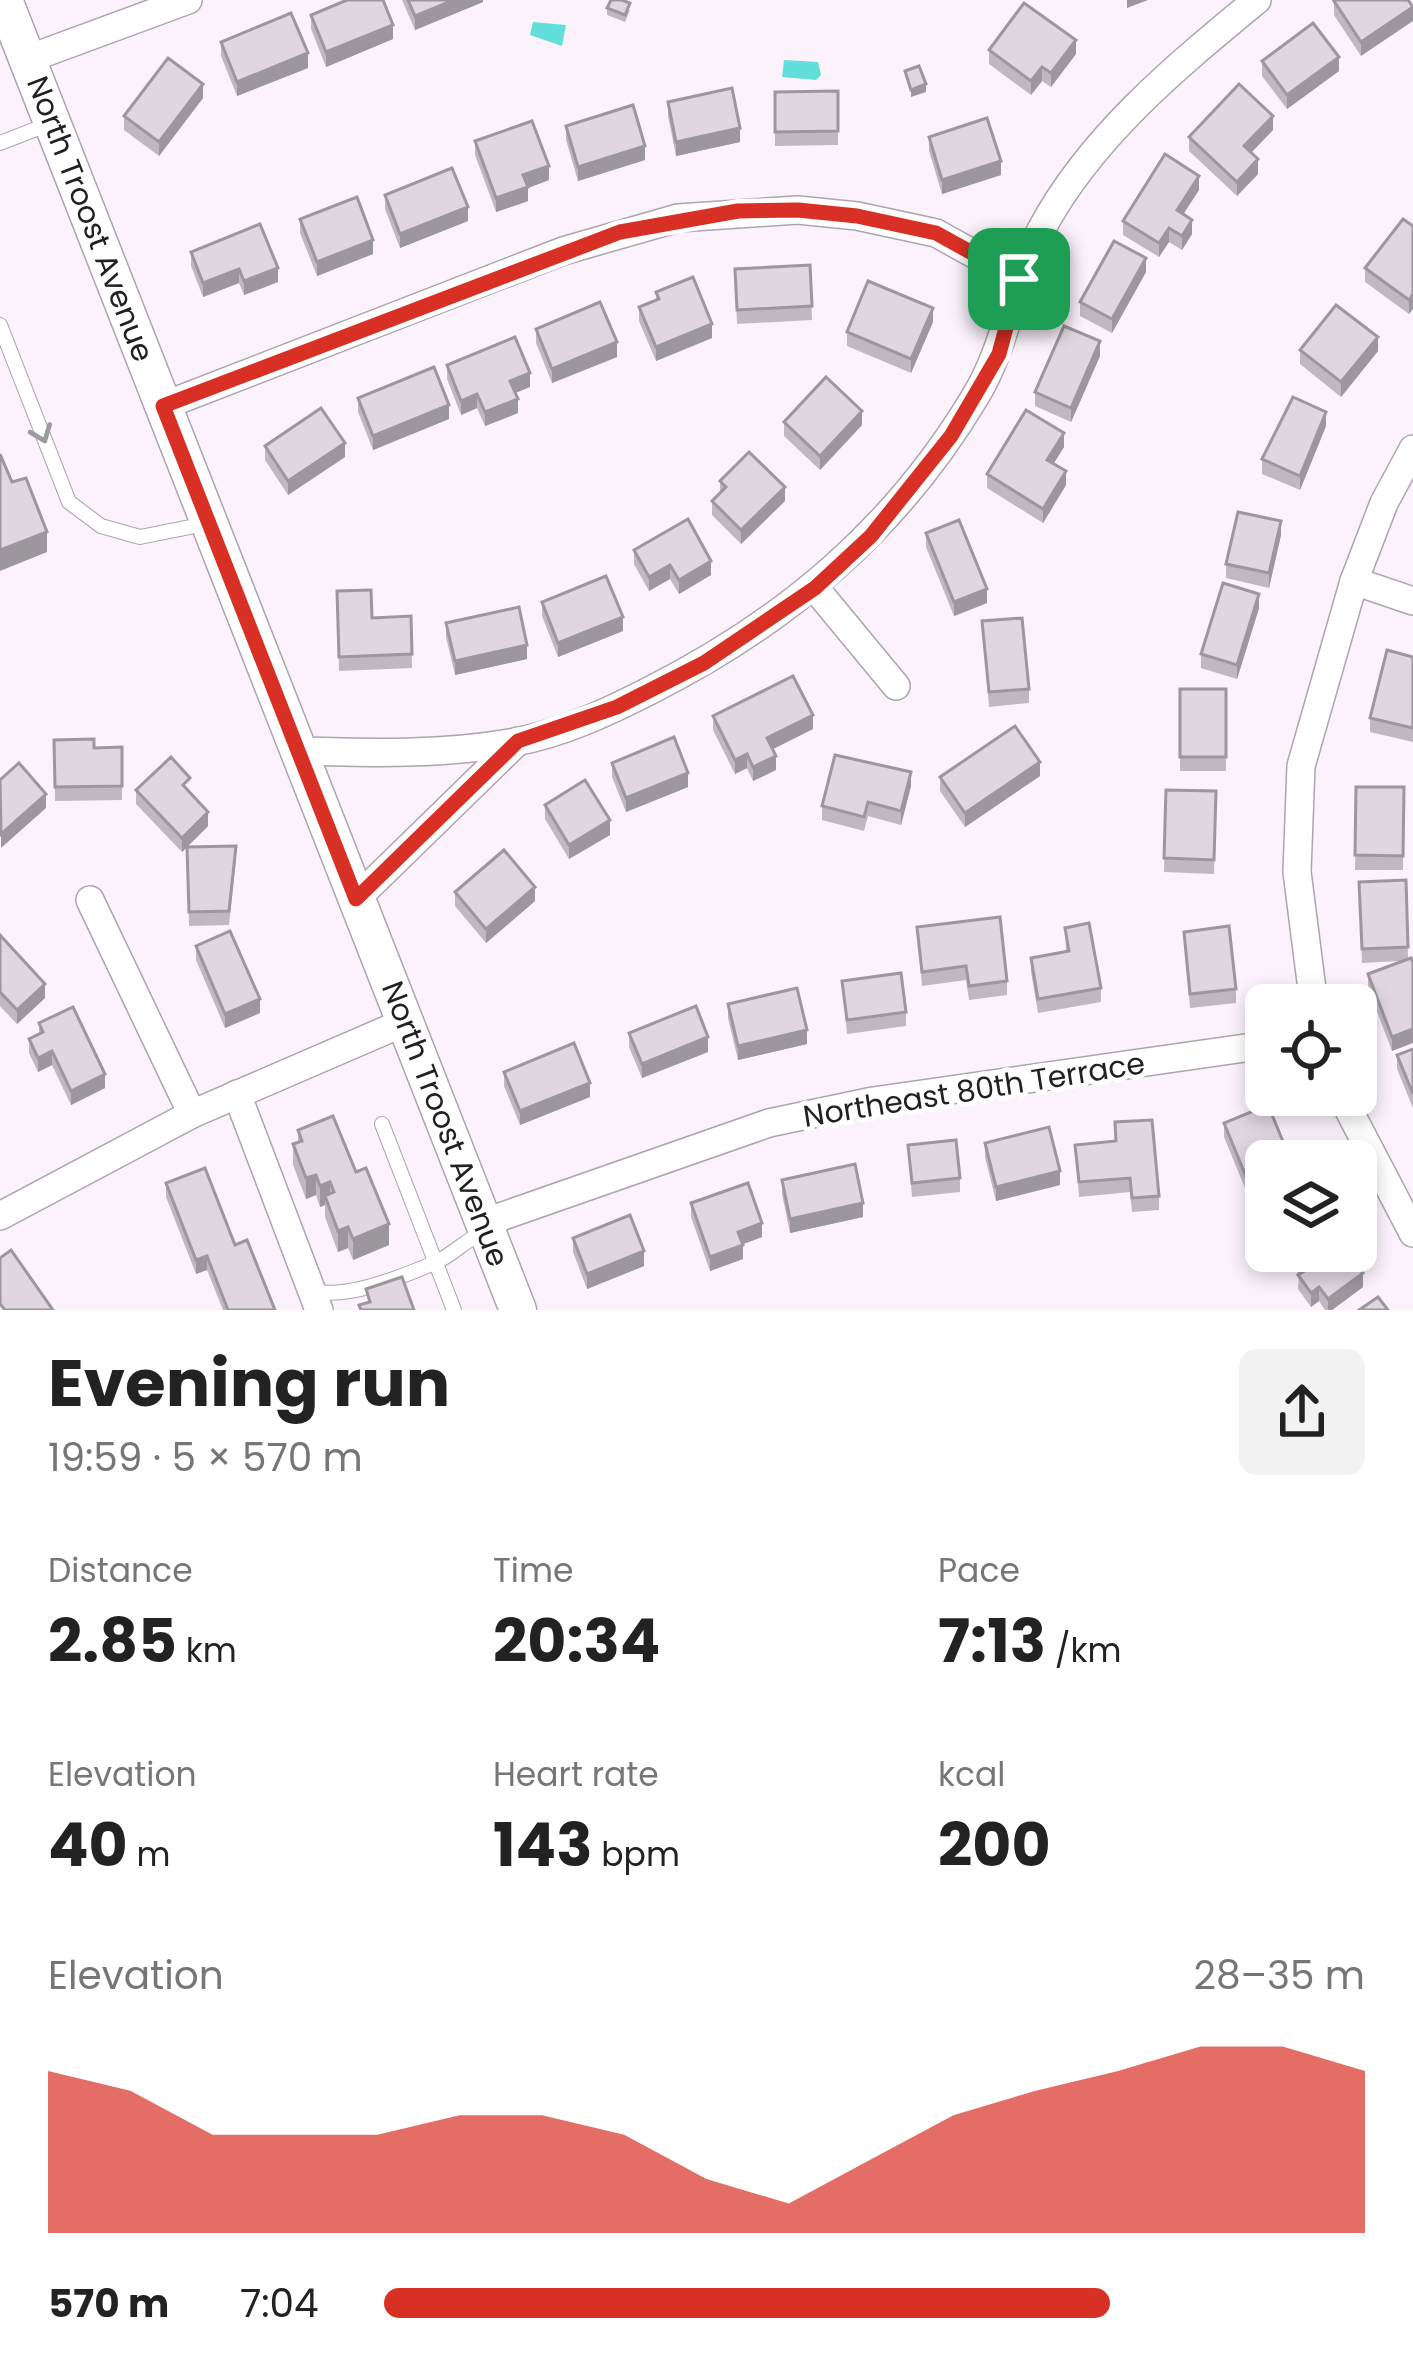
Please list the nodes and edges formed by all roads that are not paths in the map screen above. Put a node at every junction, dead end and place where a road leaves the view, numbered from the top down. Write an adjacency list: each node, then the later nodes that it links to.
1 (4, 0): 4 (street, North Troost Avenue)
2 (188, 0): 4 (street)
3 (1257, 0): 7 (street)
4 (28, 59): 5 (street, North Troost Avenue)
5 (53, 122): 6 (lane); 9 (street, North Troost Avenue)
6 (0, 143)
7 (1019, 279): 9 (street); 13 (street)
8 (0, 326): 11 (lane, one-way to 11)
9 (163, 406): 11 (street, North Troost Avenue)
10 (1413, 448): 12 (street)
11 (209, 523): 17 (street, North Troost Avenue)
12 (1354, 581): 14 (street); 20 (street)
13 (815, 588): 15 (street); 16 (street)
14 (1413, 601)
15 (896, 686)
16 (518, 741): 17 (street); 18 (street)
17 (298, 752): 18 (street, North Troost Avenue)
18 (356, 899): 21 (street, North Troost Avenue)
19 (90, 900): 24 (street)
20 (1311, 984)
21 (405, 1022): 23 (street); 28 (street, North Troost Avenue)
22 (1245, 1048): 28 (street, Northeast 80th Terrace)
23 (237, 1094): 24 (street); 31 (street)
24 (192, 1114): 27 (street)
25 (1353, 1116): 29 (street)
26 (382, 1124): 30 (lane)
27 (0, 1216)
28 (485, 1227): 30 (lane); 33 (street, North Troost Avenue)
29 (1413, 1233)
30 (436, 1262): 31 (lane); 32 (lane)
31 (315, 1300)
32 (454, 1310)
33 (518, 1310)

